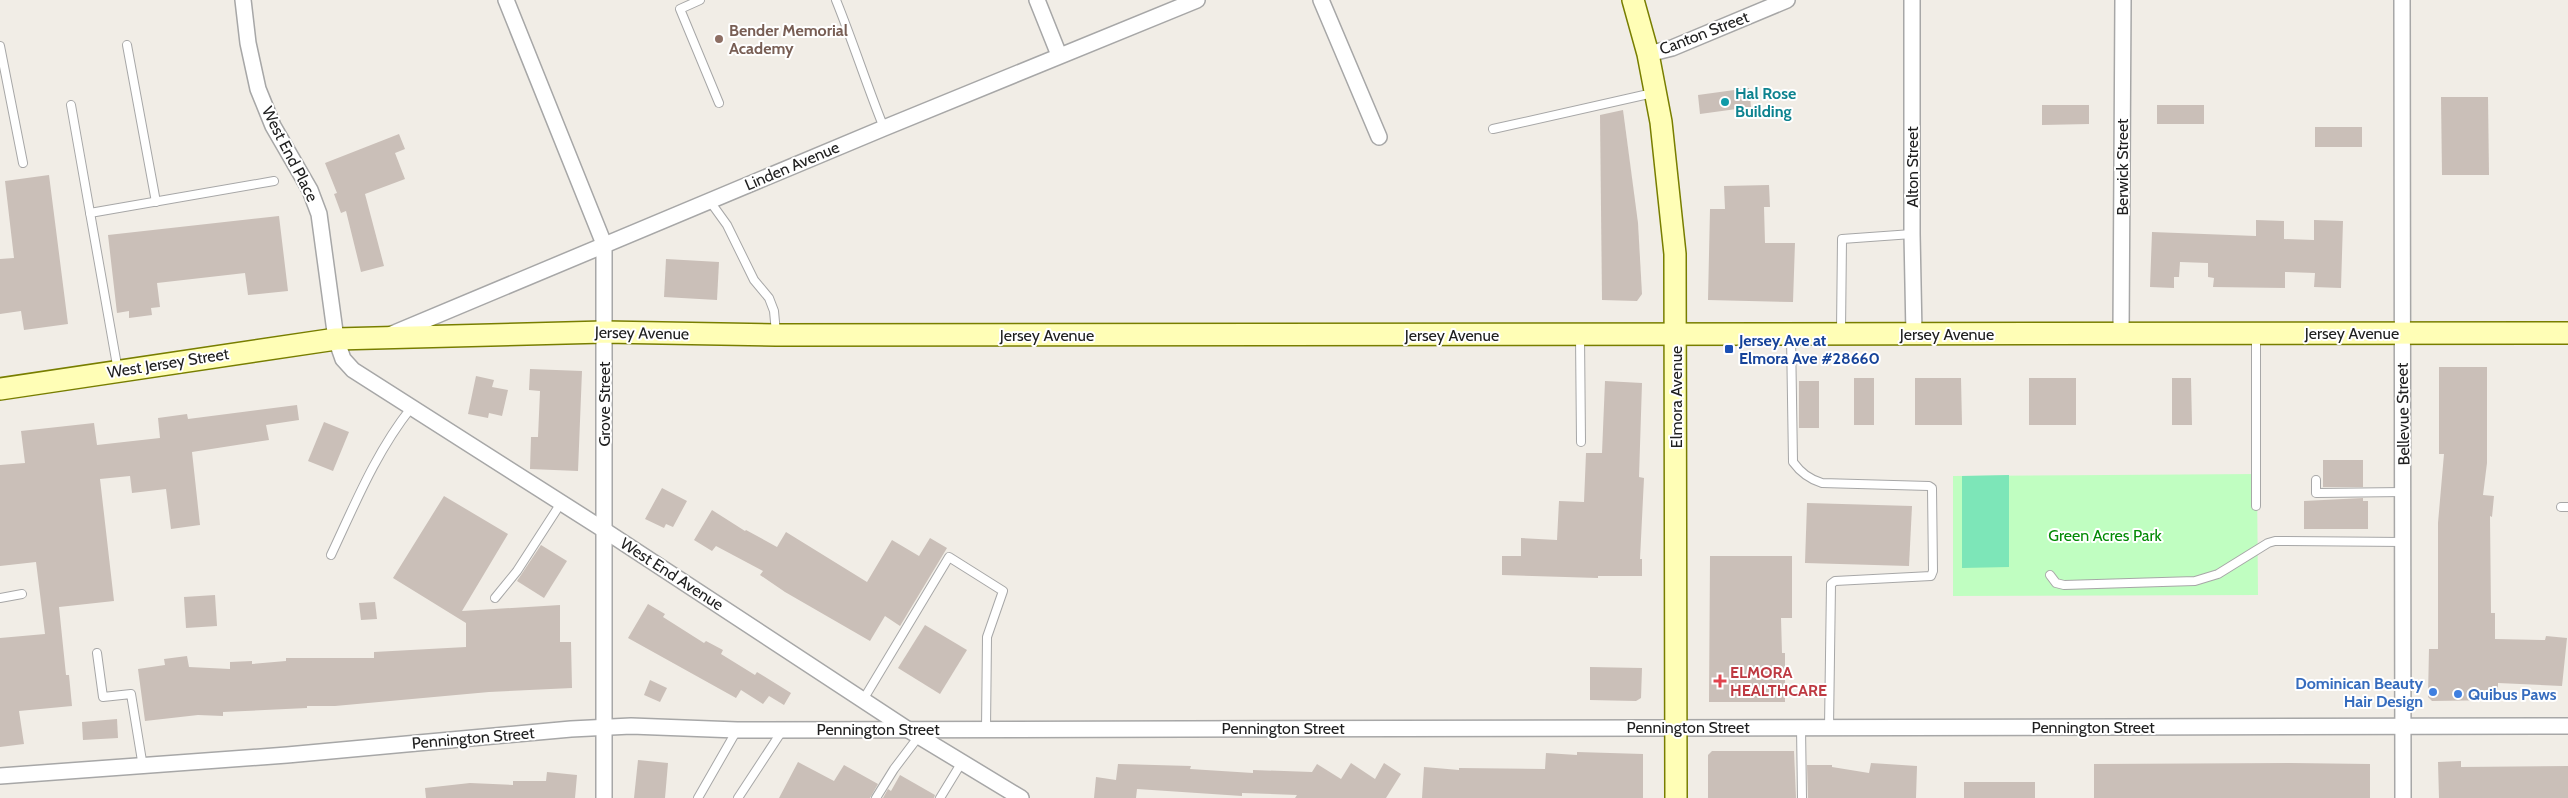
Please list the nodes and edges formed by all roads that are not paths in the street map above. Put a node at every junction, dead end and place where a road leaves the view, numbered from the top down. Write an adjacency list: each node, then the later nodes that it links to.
1 (243, 0): 42 (street, West End Place)
2 (506, 0): 29 (street, Grove Street)
3 (700, 0): 18 (lane)
4 (836, 0): 20 (lane)
5 (1036, 0): 16 (street)
6 (1197, 0): 16 (street, Linden Avenue)
7 (1322, 0): 22 (street)
8 (1633, 0): 15 (street, Elmora Avenue)
9 (1787, 0): 15 (street, Canton Street)
10 (1912, 0): 28 (street, Alton Street)
11 (2122, 0): 39 (street, Berwick Street)
12 (2402, 0): 32 (street, Bellevue Street)
13 (126, 45): 26 (lane)
14 (0, 46): 23 (lane)
15 (1648, 54): 17 (street, Elmora Avenue)
16 (1059, 55): 20 (street, Linden Avenue)
17 (1655, 93): 21 (lane); 35 (street, Elmora Avenue)
18 (719, 103)
19 (71, 105): 27 (lane)
20 (884, 128): 25 (street, Linden Avenue)
21 (1493, 129)
22 (1379, 138)
23 (23, 163)
24 (274, 181): 26 (lane)
25 (709, 200): 29 (street, Linden Avenue); 40 (lane)
26 (156, 202): 27 (lane)
27 (90, 214): 43 (lane)
28 (1912, 234): 37 (lane); 38 (street, Alton Street)
29 (604, 244): 30 (street, Grove Street); 41 (street, Linden Avenue)
30 (604, 332): 40 (street, Jersey Avenue); 41 (street, Jersey Avenue); 51 (street, Grove Street)
31 (2256, 333): 32 (street, Jersey Avenue); 39 (street, Jersey Avenue); 50 (lane)
32 (2403, 333): 33 (street, Jersey Avenue); 48 (street, Bellevue Street)
33 (2568, 333)
34 (1580, 334): 35 (street, Jersey Avenue); 40 (street, Jersey Avenue); 46 (lane)
35 (1675, 334): 36 (street, Jersey Avenue); 62 (street, Elmora Avenue)
36 (1791, 334): 37 (street, Jersey Avenue); 64 (lane)
37 (1841, 334): 38 (street, Jersey Avenue)
38 (1914, 334): 39 (street, Jersey Avenue)
39 (2121, 334)
40 (776, 335)
41 (388, 336): 42 (street, Jersey Avenue)
42 (336, 339): 43 (street, West Jersey Street); 45 (street, West End Avenue)
43 (118, 371): 44 (street, West Jersey Street)
44 (0, 389)
45 (411, 408): 49 (street, West End Avenue); 53 (lane)
46 (1581, 442)
47 (2316, 480): 48 (lane)
48 (2404, 492): 52 (street, Bellevue Street)
49 (562, 503): 51 (street, West End Avenue); 57 (lane)
50 (2256, 506)
51 (604, 530): 59 (street, West End Avenue); 65 (street, Grove Street)
52 (2404, 542): 54 (lane); 60 (street, Bellevue Street)
53 (331, 555)
54 (2050, 575)
55 (22, 594): 56 (lane)
56 (0, 598)
57 (495, 598)
58 (97, 653): 71 (lane)
59 (863, 700): 66 (lane); 69 (street, West End Avenue)
60 (2402, 726): 61 (street, Pennington Street); 64 (street, Pennington Street); 81 (street, Bellevue Street)
61 (2568, 726)
62 (1676, 727): 63 (street, Pennington Street); 66 (street, Pennington Street); 79 (street, Elmora Avenue)
63 (1801, 727): 64 (street, Pennington Street); 80 (lane)
64 (1830, 727)
65 (604, 728): 67 (street, Pennington Street); 71 (street, Pennington Street); 73 (street, Grove Street)
66 (986, 728): 69 (street, Pennington Street)
67 (737, 730): 68 (street, Pennington Street); 74 (lane)
68 (783, 730): 69 (street, Pennington Street); 75 (lane)
69 (913, 732): 70 (street, West End Avenue); 76 (lane)
70 (962, 762): 77 (lane); 78 (street, West End Avenue)
71 (143, 767): 72 (street, Pennington Street)
72 (0, 776)
73 (604, 798)
74 (698, 798)
75 (738, 798)
76 (876, 798)
77 (940, 798)
78 (1021, 798)
79 (1676, 798)
80 (1802, 798)
81 (2402, 798)

